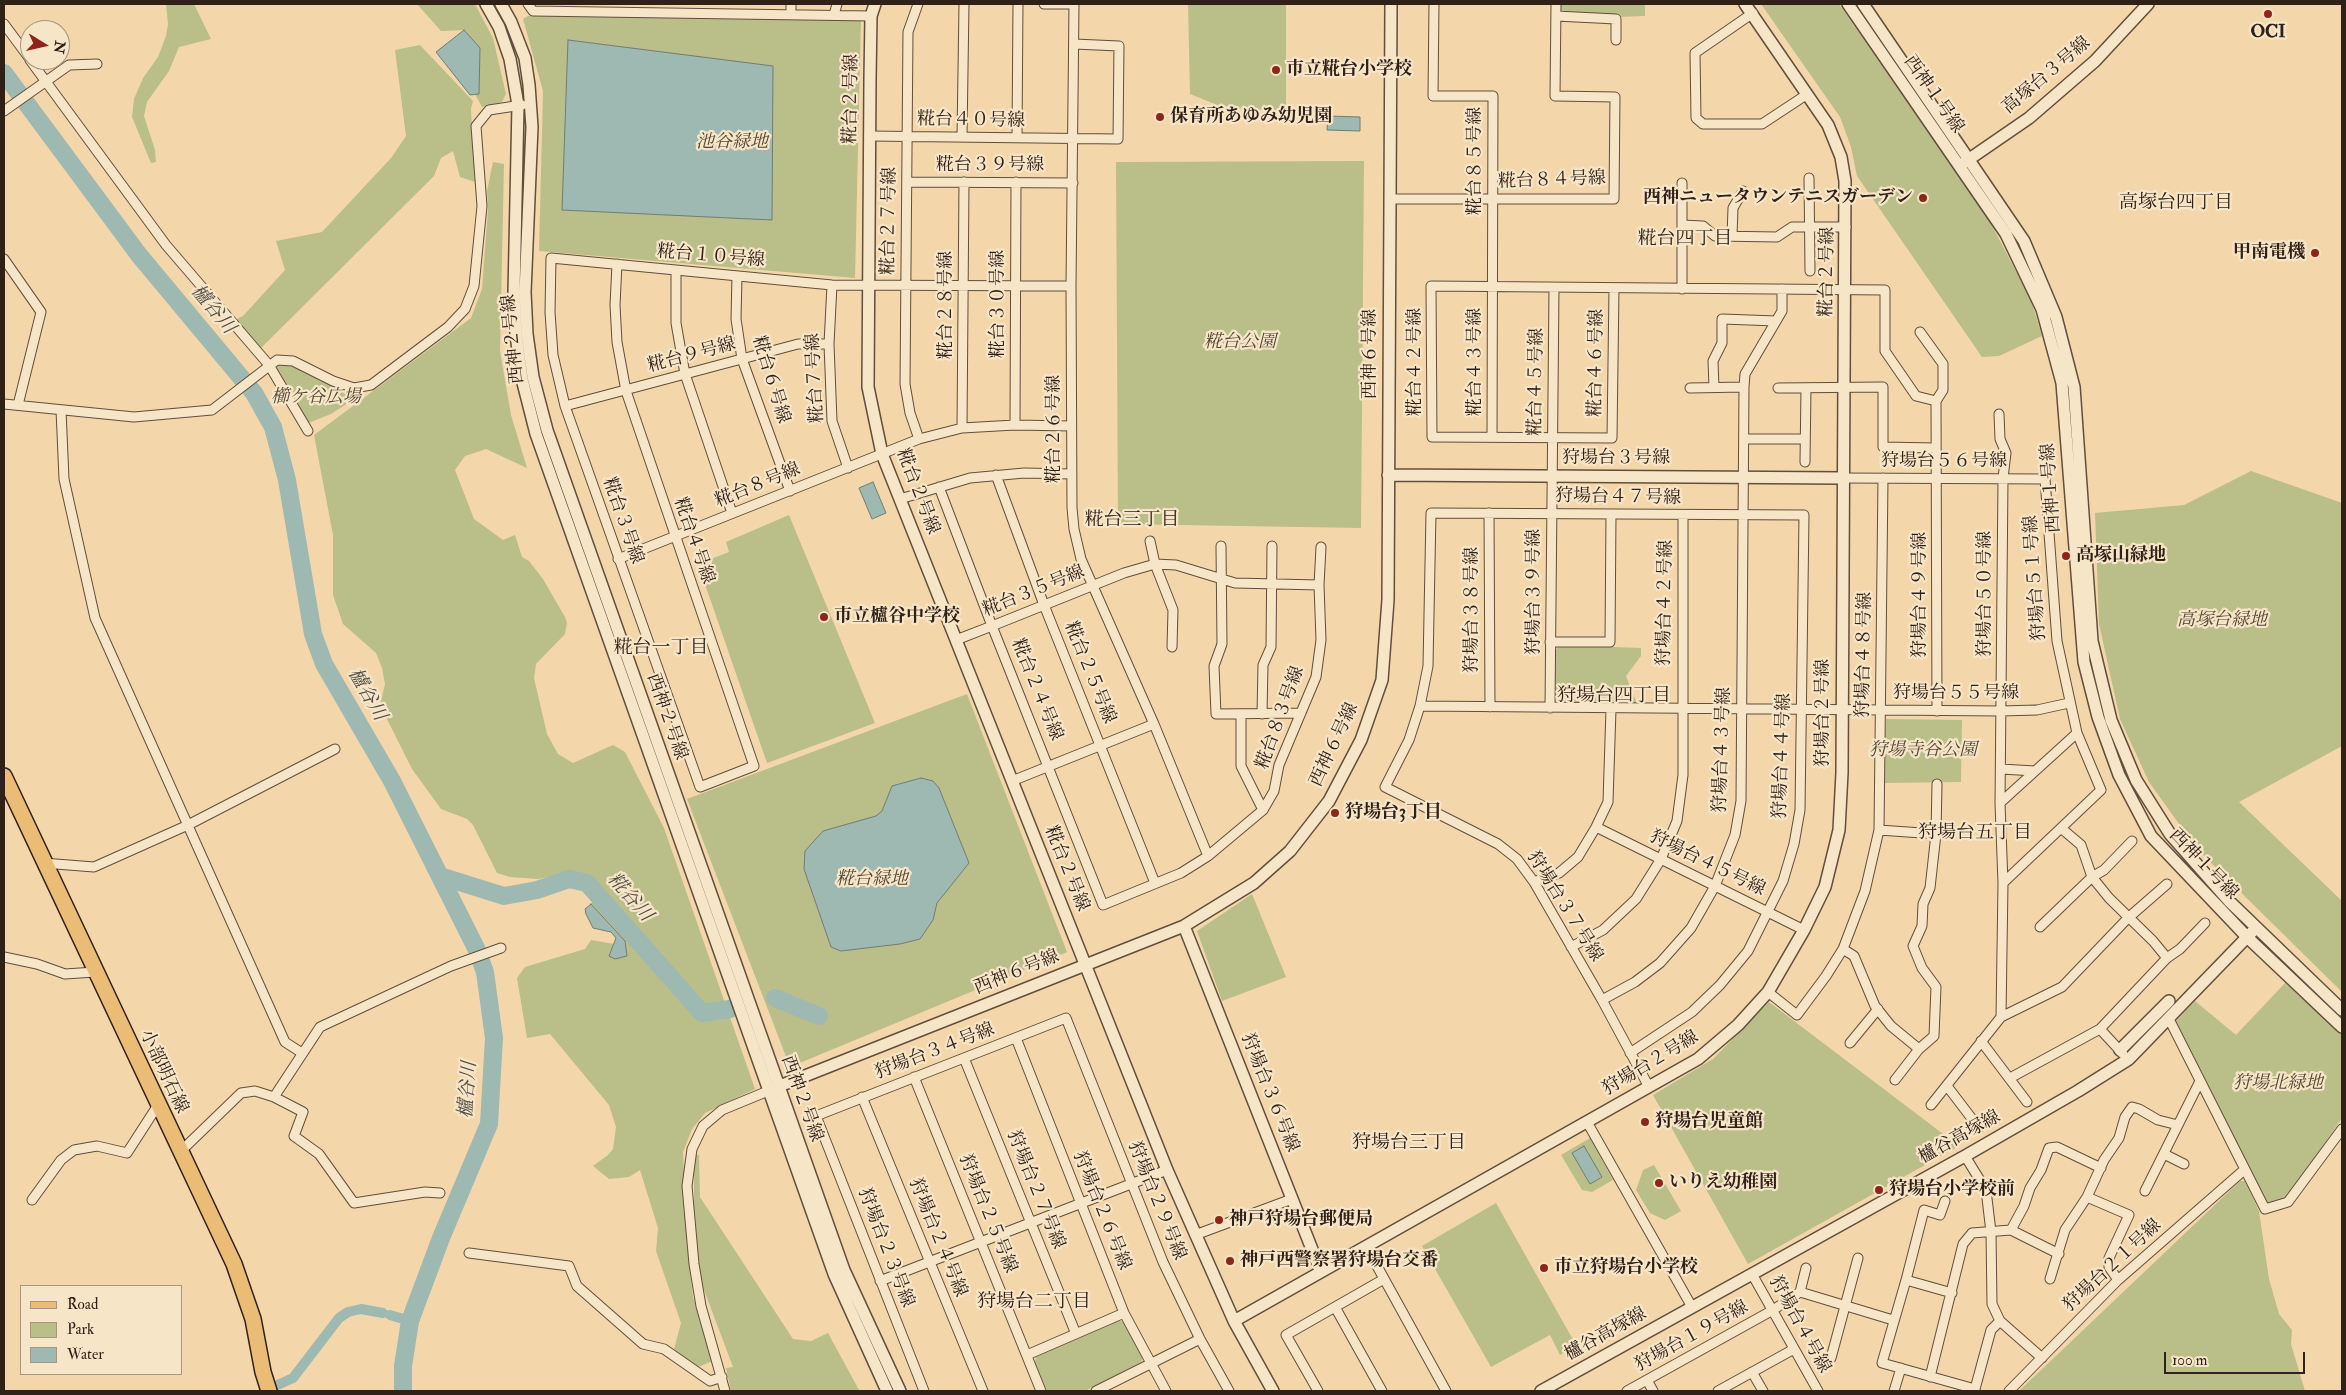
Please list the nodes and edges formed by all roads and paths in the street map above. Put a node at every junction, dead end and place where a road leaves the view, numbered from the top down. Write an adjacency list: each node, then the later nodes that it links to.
1 (486, 4): 35 (street, 西神２号線)
2 (501, 4): 34 (street, 西神２号線)
3 (528, 4): 18 (street)
4 (791, 4): 21 (street)
5 (837, 4): 23 (street)
6 (875, 4): 24 (street, 糀台２号線)
7 (918, 4): 38 (street, 糀台２７号線)
8 (964, 4): 39 (street)
9 (1018, 4): 40 (street)
10 (1044, 4): 28 (street, 糀台２６号線)
11 (1391, 4): 50 (street, 西神６号線)
12 (1434, 4): 51 (street, 糀台８５号線)
13 (1556, 4): 25 (street, 糀台８４号線)
14 (1745, 4): 22 (street, 糀台２号線)
15 (1848, 4): 42 (street, 西神１号線)
16 (1863, 4): 42 (street, 西神１号線)
17 (2148, 4): 42 (street, 高塚台３号線)
18 (587, 8): 19 (street)
19 (644, 8): 20 (street)
20 (710, 8): 21 (street)
21 (791, 14): 23 (street)
22 (1752, 14): 33 (street, 糀台２号線); 33 (street)
23 (834, 15): 24 (street)
24 (871, 16): 37 (street, 糀台２号線)
25 (1556, 16): 27 (street); 51 (street, 糀台８４号線)
26 (4, 24): 29 (street)
27 (1616, 40)
28 (1074, 44): 41 (street, 糀台２６号線); 41 (street, 糀台４０号線)
29 (20, 46)
30 (97, 64): 32 (street)
31 (38, 70): 32 (street)
32 (46, 81): 36 (street); 78 (street)
33 (1806, 95): 54 (street, 糀台２号線)
34 (530, 104): 35 (street); 227 (street, 西神２号線)
35 (518, 105): 78 (street); 227 (street, 西神２号線)
36 (4, 111)
37 (869, 136): 38 (street, 糀台４０号線); 64 (street, 糀台２号線)
38 (908, 136): 39 (street, 糀台４０号線); 44 (street, 糀台２７号線)
39 (962, 137): 40 (street, 糀台４０号線)
40 (1017, 138): 41 (street, 糀台４０号線)
41 (1073, 138): 47 (street, 糀台２６号線)
42 (1965, 162): 192 (street, 西神１号線); 194 (street, 西神１号線)
43 (1809, 178): 53 (street)
44 (908, 182): 45 (street, 糀台３９号線); 62 (street, 糀台２７号線)
45 (964, 182): 46 (street, 糀台３９号線); 65 (street, 糀台２８号線)
46 (1016, 182): 47 (street, 糀台３９号線); 66 (street, 糀台３０号線)
47 (1073, 183): 67 (street, 糀台２６号線)
48 (1682, 183): 52 (street)
49 (1743, 191): 55 (street)
50 (1390, 199): 51 (street, 糀台８４号線); 108 (street, 西神６号線)
51 (1492, 199): 68 (street, 糀台８５号線)
52 (1682, 225): 55 (street); 71 (street)
53 (1811, 227): 54 (street); 55 (street); 60 (street)
54 (1846, 227): 73 (street, 糀台２号線)
55 (1732, 236)
56 (551, 258): 58 (street, 糀台１０号線); 90 (street, 糀台３号線)
57 (4, 259): 89 (street)
58 (617, 264): 59 (street, 糀台１０号線); 86 (street, 糀台４号線)
59 (676, 270): 61 (street, 糀台１０号線); 79 (street)
60 (1810, 271)
61 (737, 276): 63 (street, 糀台１０号線); 77 (street, 糀台６号線)
62 (905, 284): 64 (street, 糀台１０号線); 65 (street, 糀台１０号線); 99 (street, 糀台２７号線)
63 (832, 285): 64 (street, 糀台１０号線); 76 (street, 糀台７号線)
64 (868, 285): 103 (street, 糀台２号線)
65 (963, 285): 66 (street, 糀台１０号線); 95 (street, 糀台２８号線)
66 (1016, 285): 67 (street, 糀台１０号線); 93 (street, 糀台３０号線)
67 (1071, 286): 94 (street, 糀台２６号線)
68 (1492, 287): 69 (street); 97 (street, 糀台４３号線); 97 (street, 糀台４２号線)
69 (1554, 288): 70 (street); 98 (street, 糀台４５号線)
70 (1614, 288): 71 (street); 98 (street, 糀台４６号線)
71 (1682, 289): 72 (street)
72 (1782, 289): 73 (street); 74 (street, 狩場台４３号線)
73 (1845, 290): 85 (street, 糀台２号線); 87 (street)
74 (1776, 321): 80 (street, 狩場台４３号線); 82 (street)
75 (1920, 332): 87 (street, 狩場台４９号線)
76 (829, 344): 77 (street, 糀台９号線); 105 (street, 糀台７号線)
77 (742, 359): 79 (street, 糀台９号線); 117 (street, 糀台６号線)
78 (268, 365): 91 (street); 96 (street)
79 (685, 374): 86 (street, 糀台９号線); 119 (street)
80 (1744, 387): 82 (street); 100 (street, 狩場台４３号線)
81 (1690, 388): 82 (street)
82 (1714, 388)
83 (1778, 388): 84 (street)
84 (1806, 388): 85 (street); 101 (street)
85 (1844, 388): 102 (street); 111 (street, 糀台２号線)
86 (626, 391): 90 (street, 糀台９号線); 127 (street, 糀台４号線)
87 (1936, 401): 102 (street, 狩場台４９号線)
88 (4, 404): 89 (street)
89 (18, 405): 91 (street)
90 (565, 406): 132 (street, 糀台３号線)
91 (61, 410): 171 (street)
92 (1999, 414): 114 (street, 狩場台５０号線)
93 (1015, 425): 94 (street, 糀台８号線); 95 (street, 糀台８号線)
94 (1071, 426): 106 (street, 糀台２６号線)
95 (962, 428): 99 (street, 糀台８号線)
96 (308, 431)
97 (1492, 437): 98 (street)
98 (1552, 437): 109 (street, 糀台４５号線)
99 (919, 439): 103 (street, 糀台８号線)
100 (1744, 439): 101 (street); 110 (street, 狩場台４３号線)
101 (1805, 439): 104 (street)
102 (1936, 448): 113 (street, 狩場台４９号線)
103 (882, 454): 105 (street, 糀台８号線); 118 (street, 糀台２号線)
104 (1805, 462)
105 (848, 468): 117 (street, 糀台８号線)
106 (1071, 474): 107 (street); 137 (street, 糀台２６号線)
107 (996, 475): 116 (street); 138 (street, 糀台２５号線)
108 (1388, 475): 109 (street, 狩場台３号線); 190 (street, 西神６号線)
109 (1552, 476): 110 (street, 狩場台３号線); 122 (street, 狩場台３９号線)
110 (1744, 478): 111 (street, 狩場台３号線); 125 (street, 狩場台４３号線)
111 (1844, 478): 112 (street, 狩場台５６号線); 151 (street, 狩場台２号線)
112 (1883, 478): 113 (street, 狩場台５６号線); 152 (street, 狩場台４８号線)
113 (1937, 478): 114 (street, 狩場台５６号線); 153 (street, 狩場台４９号線)
114 (2003, 478): 115 (street, 狩場台５６号線); 154 (street, 狩場台５０号線)
115 (2045, 479): 143 (street, 狩場台５１号線)
116 (939, 486): 118 (street); 139 (street, 糀台２４号線)
117 (790, 491): 119 (street, 糀台８号線)
118 (900, 499): 140 (street, 糀台２号線)
119 (732, 513): 127 (street, 糀台８号線)
120 (1431, 513): 121 (street, 狩場台４７号線); 144 (street, 狩場台３７号線)
121 (1489, 513): 122 (street, 狩場台４７号線); 145 (street, 狩場台３８号線)
122 (1552, 514): 123 (street, 狩場台４７号線); 141 (street, 狩場台３９号線)
123 (1611, 514): 124 (street, 狩場台４７号線); 141 (street)
124 (1683, 515): 125 (street, 狩場台４７号線); 148 (street, 狩場台４２号線)
125 (1743, 515): 126 (street, 狩場台４７号線); 149 (street, 狩場台４３号線)
126 (1804, 515): 150 (street, 狩場台４４号線)
127 (674, 536): 132 (street, 糀台８号線); 168 (street, 糀台４号線)
128 (1150, 541): 133 (street)
129 (1221, 546): 134 (street)
130 (1272, 546): 135 (street)
131 (1321, 547): 136 (street, 糀台８３号線)
132 (618, 559): 168 (street, 糀台３号線)
133 (1155, 564): 134 (street); 137 (street, 糀台３５号線); 142 (street)
134 (1222, 579): 135 (street); 156 (street)
135 (1272, 584): 136 (street); 157 (street)
136 (1319, 585): 155 (street, 糀台８３号線)
137 (1092, 586): 138 (street, 糀台３５号線); 158 (street, 糀台２６号線)
138 (1044, 605): 139 (street, 糀台３５号線); 160 (street, 糀台２５号線)
139 (992, 626): 140 (street, 糀台３５号線); 162 (street, 糀台２４号線)
140 (956, 640): 166 (street, 糀台２号線)
141 (1550, 642): 146 (street, 狩場台３９号線)
142 (1172, 647)
143 (2069, 703): 154 (street, 狩場台５５号線); 159 (street, 狩場台５１号線)
144 (1420, 706): 145 (street, 狩場台５５号線); 181 (street, 狩場台３７号線)
145 (1490, 707): 146 (street, 狩場台５５号線)
146 (1550, 708): 147 (street, 狩場台５５号線)
147 (1611, 709): 148 (street, 狩場台５５号線); 172 (street)
148 (1681, 710): 149 (street, 狩場台５５号線); 178 (street, 狩場台４２号線)
149 (1741, 710): 150 (street, 狩場台５５号線); 185 (street, 狩場台４３号線)
150 (1802, 710): 151 (street, 狩場台５５号線); 187 (street, 狩場台４４号線)
151 (1842, 711): 152 (street, 狩場台５５号線); 193 (street, 狩場台２号線)
152 (1881, 711): 153 (street, 狩場台５５号線); 174 (street, 狩場台４８号線)
153 (1937, 711): 154 (street, 狩場台５５号線)
154 (2002, 711): 163 (street, 狩場台５０号線)
155 (1301, 713): 157 (street); 170 (street, 糀台８３号線)
156 (1241, 714): 157 (street); 170 (street)
157 (1262, 714)
158 (1154, 724): 160 (street); 177 (street, 糀台２６号線)
159 (2077, 733): 164 (street); 173 (street, 狩場台５１号線)
160 (1101, 746): 162 (street); 182 (street, 糀台２５号線)
161 (335, 749): 171 (street)
162 (1049, 766): 166 (street); 186 (street, 糀台２４号線)
163 (2001, 768): 164 (street); 169 (street, 狩場台５０号線)
164 (2035, 771): 169 (street)
165 (4, 776): 179 (main road, 小部明石線)
166 (1012, 781): 200 (street, 糀台２号線)
167 (1937, 784): 175 (street)
168 (700, 787)
169 (2000, 803): 183 (street, 狩場台５０号線)
170 (1263, 810): 177 (street, 糀台８３号線)
171 (188, 825): 179 (street); 217 (street)
172 (1596, 827): 178 (street, 狩場台４５号線); 181 (street)
173 (2061, 828): 180 (street); 183 (street)
174 (1878, 830): 175 (street); 197 (street, 狩場台４８号線)
175 (1936, 834): 215 (street)
176 (2132, 841): 180 (street)
177 (1208, 856): 182 (street, 糀台８３号線)
178 (1661, 859): 185 (street, 狩場台４５号線); 195 (street, 狩場台４２号線)
179 (43, 862): 201 (main road, 小部明石線)
180 (2092, 877): 188 (street); 191 (street)
181 (1534, 882): 195 (street, 狩場台３７号線)
182 (1155, 883): 186 (street, 糀台８３号線)
183 (2003, 883): 208 (street, 狩場台５０号線)
184 (2167, 884): 188 (street)
185 (1715, 886): 187 (street, 狩場台４５号線); 203 (street, 狩場台４３号線)
186 (1103, 905)
187 (1769, 913): 193 (street, 狩場台４５号線); 218 (street, 狩場台４４号線)
188 (2128, 918): 199 (street); 208 (street)
189 (2205, 923): 199 (street)
190 (1184, 926): 200 (street, 西神６号線); 249 (street, 狩場台３６号線)
191 (2040, 927)
192 (2257, 927): 194 (street, 櫨谷高塚線); 206 (street, 西神１号線)
193 (1804, 930): 202 (street, 狩場台２号線)
194 (2247, 937): 209 (street, 櫨谷高塚線); 210 (street, 西神１号線)
195 (1571, 947): 203 (street, 狩場台３７号線)
196 (501, 948): 217 (street)
197 (1843, 949): 202 (street, 狩場台４８号線); 205 (street)
198 (4, 957): 201 (street)
199 (2166, 958): 211 (street)
200 (1085, 964): 227 (street, 西神６号線); 243 (street, 糀台２号線)
201 (95, 972): 231 (main road, 小部明石線)
202 (1768, 992): 226 (street, 狩場台２号線)
203 (1602, 1000): 218 (street, 狩場台３７号線)
204 (2169, 1001): 216 (street)
205 (1878, 1009): 214 (street); 215 (street)
206 (2342, 1010)
207 (1066, 1018): 212 (street, 狩場台３４号線); 245 (street, 狩場台２９号線)
208 (2001, 1018): 213 (street)
209 (2169, 1019): 220 (street, 櫨谷高塚線); 224 (street)
210 (2342, 1027)
211 (2100, 1029): 216 (street); 222 (street)
212 (1016, 1038): 219 (street, 狩場台３４号線); 252 (street, 狩場台２６号線)
213 (1982, 1041): 222 (street); 225 (street)
214 (1850, 1043)
215 (1919, 1049): 223 (street)
216 (2120, 1050): 220 (street)
217 (302, 1052): 228 (street)
218 (1630, 1053): 226 (street, 狩場台３７号線)
219 (964, 1058): 221 (street, 狩場台３４号線); 253 (street, 狩場台２７号線)
220 (2129, 1059): 240 (street, 櫨谷高塚線)
221 (914, 1077): 229 (street, 狩場台３４号線); 257 (street, 狩場台２５号線)
222 (2010, 1078): 230 (street)
223 (1895, 1080)
224 (2200, 1081): 235 (street); 244 (street)
225 (1948, 1086): 232 (street); 236 (street)
226 (1648, 1087): 234 (street, 狩場台２号線)
227 (773, 1089): 290 (street); 296 (street, 西神２号線); 297 (street, 西神２号線)
228 (274, 1097): 238 (street); 247 (street)
229 (862, 1098): 233 (street, 狩場台３４号線); 262 (street, 狩場台２４号線)
230 (2027, 1102)
231 (158, 1105): 238 (main road, 小部明石線); 250 (street)
232 (1931, 1105)
233 (816, 1116): 270 (street, 狩場台２３号線)
234 (1587, 1122): 258 (street, 狩場台２号線); 275 (street)
235 (2178, 1125): 239 (street); 242 (street)
236 (1979, 1128)
237 (2342, 1129): 244 (street)
238 (180, 1152): 294 (main road, 小部明石線)
239 (2164, 1154): 241 (street); 246 (street)
240 (1964, 1156): 255 (street); 265 (street, 櫨谷高塚線)
241 (2184, 1164)
242 (2101, 1168): 248 (street); 254 (street)
243 (1167, 1170): 245 (street); 256 (street, 糀台２号線)
244 (2244, 1170): 269 (street, 狩場台２１号線)
245 (1131, 1184): 252 (street); 282 (street, 狩場台２９号線)
246 (2145, 1191)
247 (440, 1193)
248 (2087, 1197): 260 (street); 269 (street)
249 (1292, 1199): 256 (street); 264 (street, 狩場台３６号線)
250 (32, 1200)
251 (1945, 1201): 268 (street)
252 (1081, 1203): 253 (street); 277 (street, 狩場台２６号線)
253 (1030, 1223): 257 (street); 281 (street, 狩場台２７号線)
254 (2011, 1230): 255 (street); 260 (street)
255 (1991, 1232): 272 (street); 280 (street)
256 (1195, 1236): 278 (street, 糀台２号線)
257 (980, 1242): 262 (street); 284 (street, 狩場台２５号線)
258 (1366, 1246): 264 (street, 狩場台２号線); 266 (street)
259 (469, 1253): 290 (street)
260 (2059, 1254): 267 (street)
261 (1858, 1258): 273 (street)
262 (929, 1262): 270 (street); 299 (street, 狩場台２４号線)
263 (1806, 1268): 271 (street)
264 (1321, 1272): 278 (street, 狩場台２号線)
265 (1752, 1274): 275 (street, 櫨谷高塚線); 276 (street, 狩場台４号線)
266 (1384, 1279): 274 (street); 307 (street)
267 (2050, 1279)
268 (1906, 1280): 272 (street); 279 (street)
269 (2118, 1280): 286 (street, 狩場台２１号線)
270 (880, 1281): 298 (street, 狩場台２３号線)
271 (1800, 1292): 273 (street); 276 (street, 狩場台１９号線)
272 (1952, 1293): 291 (street)
273 (1845, 1306): 279 (street); 285 (street)
274 (1335, 1307): 305 (street); 306 (street)
275 (1692, 1307): 308 (street, 櫨谷高塚線)
276 (1773, 1310): 283 (street, 狩場台４号線); 292 (street, 狩場台１９号線)
277 (1124, 1313): 281 (street); 287 (street, 狩場台２６号線)
278 (1234, 1320): 304 (street, 糀台２号線)
279 (1893, 1320): 288 (street)
280 (2000, 1321): 286 (street); 293 (street)
281 (1076, 1334): 284 (street)
282 (1200, 1339): 287 (street); 303 (street, 狩場台２９号線)
283 (1794, 1349): 289 (street); 313 (street, 狩場台４号線)
284 (1026, 1355): 300 (street, 狩場台２５号線)
285 (1831, 1358)
286 (2042, 1358): 315 (street, 狩場台２１号線)
287 (1151, 1364): 301 (street); 302 (street, 狩場台２６号線)
288 (1900, 1368): 291 (street); 314 (street)
289 (1752, 1372): 311 (street); 312 (street)
290 (722, 1377): 295 (street)
291 (1930, 1377): 293 (street)
292 (1647, 1380): 309 (street, 狩場台１９号線); 310 (street)
293 (1946, 1387)
294 (269, 1391)
295 (725, 1391)
296 (887, 1391)
297 (900, 1391)
298 (924, 1391)
299 (983, 1391)
300 (1042, 1391)
301 (1100, 1391)
302 (1166, 1391)
303 (1229, 1391)
304 (1273, 1391)
305 (1318, 1391)
306 (1382, 1391)
307 (1446, 1391)
308 (1541, 1391)
309 (1626, 1391)
310 (1653, 1391)
311 (1718, 1391)
312 (1763, 1391)
313 (1818, 1391)
314 (1894, 1391)
315 (2008, 1391)

